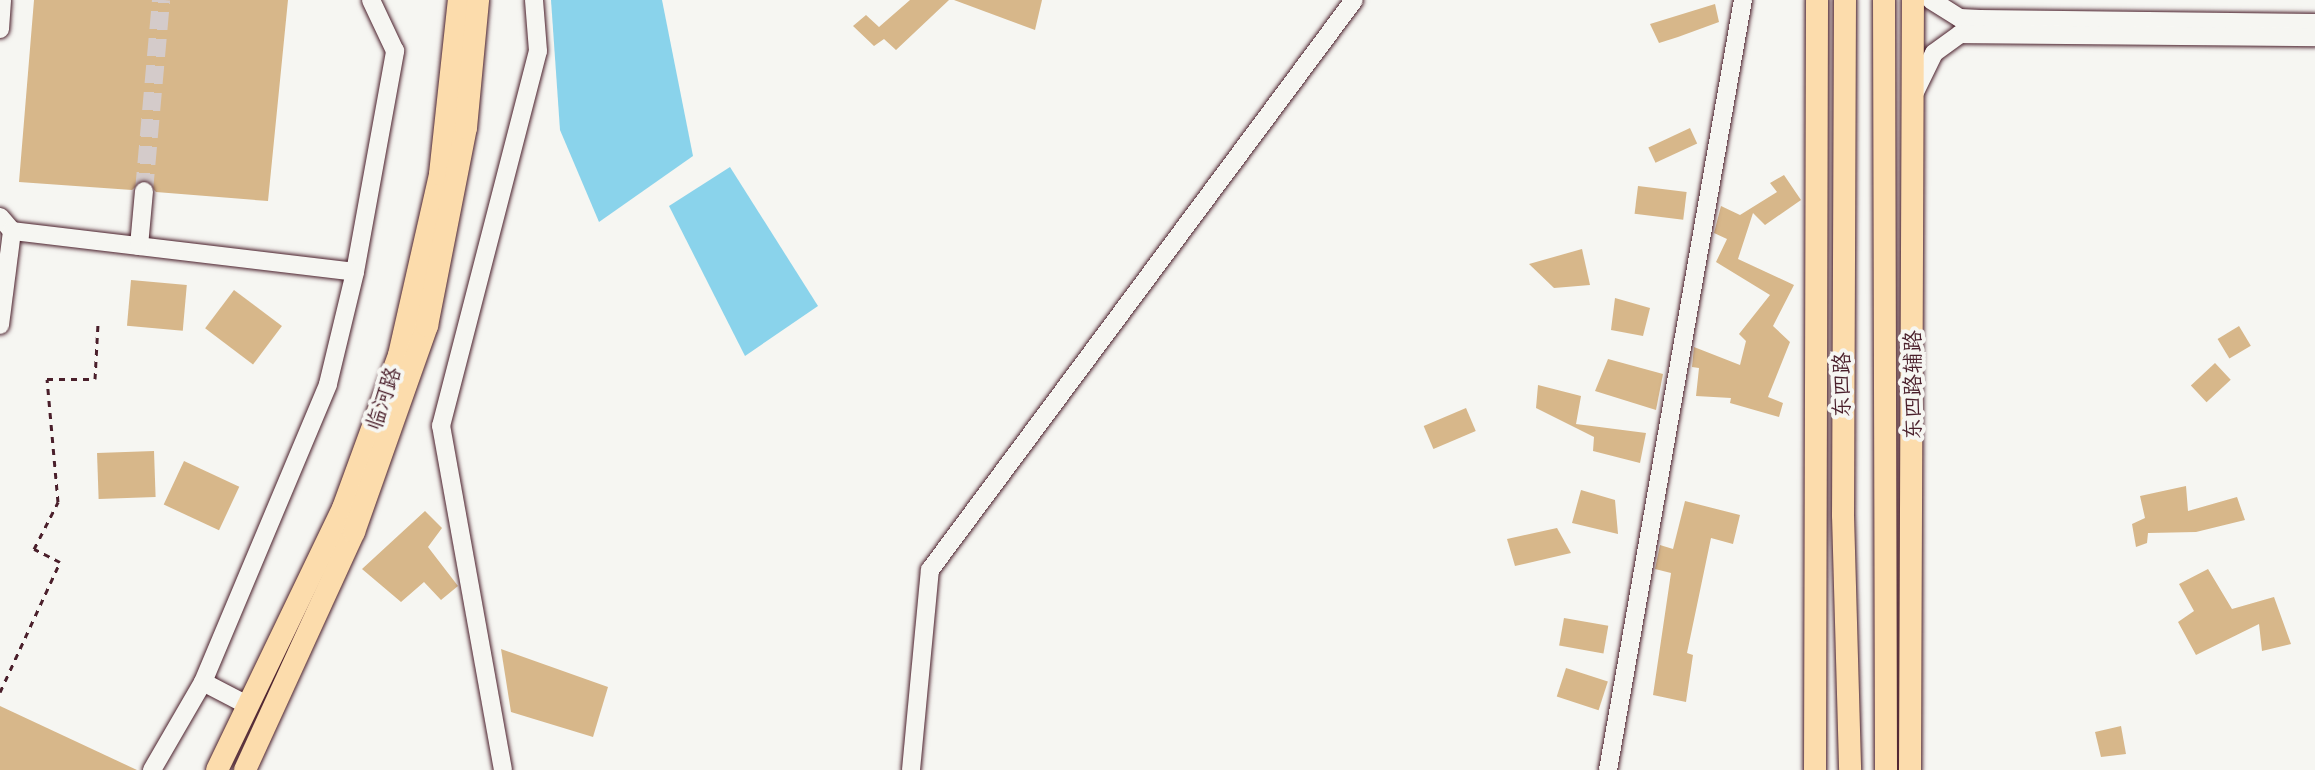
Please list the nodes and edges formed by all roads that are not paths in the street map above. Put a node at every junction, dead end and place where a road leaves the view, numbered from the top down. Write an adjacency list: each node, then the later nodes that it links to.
1 (2, 0): 14 (street)
2 (371, 0): 20 (street)
3 (459, 0): 27 (main road, 临河路)
4 (478, 0): 31 (main road, 临河路)
5 (534, 0): 32 (street)
6 (1354, 0): 33 (street)
7 (1743, 0): 34 (street)
8 (1817, 0): 24 (main road)
9 (1845, 0): 22 (main road, 东四路)
10 (1884, 0): 25 (main road, 东四路)
11 (1913, 0): 16 (main road, 东四路辅路)
12 (1931, 0): 13 (street)
13 (2315, 23)
14 (0, 29)
15 (2315, 37): 16 (street)
16 (1914, 98): 23 (main road, 东四路辅路)
17 (144, 191): 19 (street)
18 (6, 224): 19 (street); 21 (street)
19 (139, 246): 20 (street)
20 (355, 272): 26 (street)
21 (0, 325)
22 (1844, 541): 24 (main road); 36 (main road, 东四路)
23 (1912, 548): 25 (main road); 39 (main road, 东四路辅路)
24 (1814, 635): 35 (main road)
25 (1885, 644): 28 (main road, 东四路)
26 (203, 682): 27 (street); 29 (street)
27 (249, 706): 30 (main road, 临河路)
28 (1886, 743): 37 (main road, 东四路); 38 (main road)
29 (152, 770)
30 (217, 770)
31 (245, 770)
32 (503, 770)
33 (911, 770)
34 (1608, 770)
35 (1815, 770)
36 (1850, 770)
37 (1886, 770)
38 (1893, 770)
39 (1910, 770)

